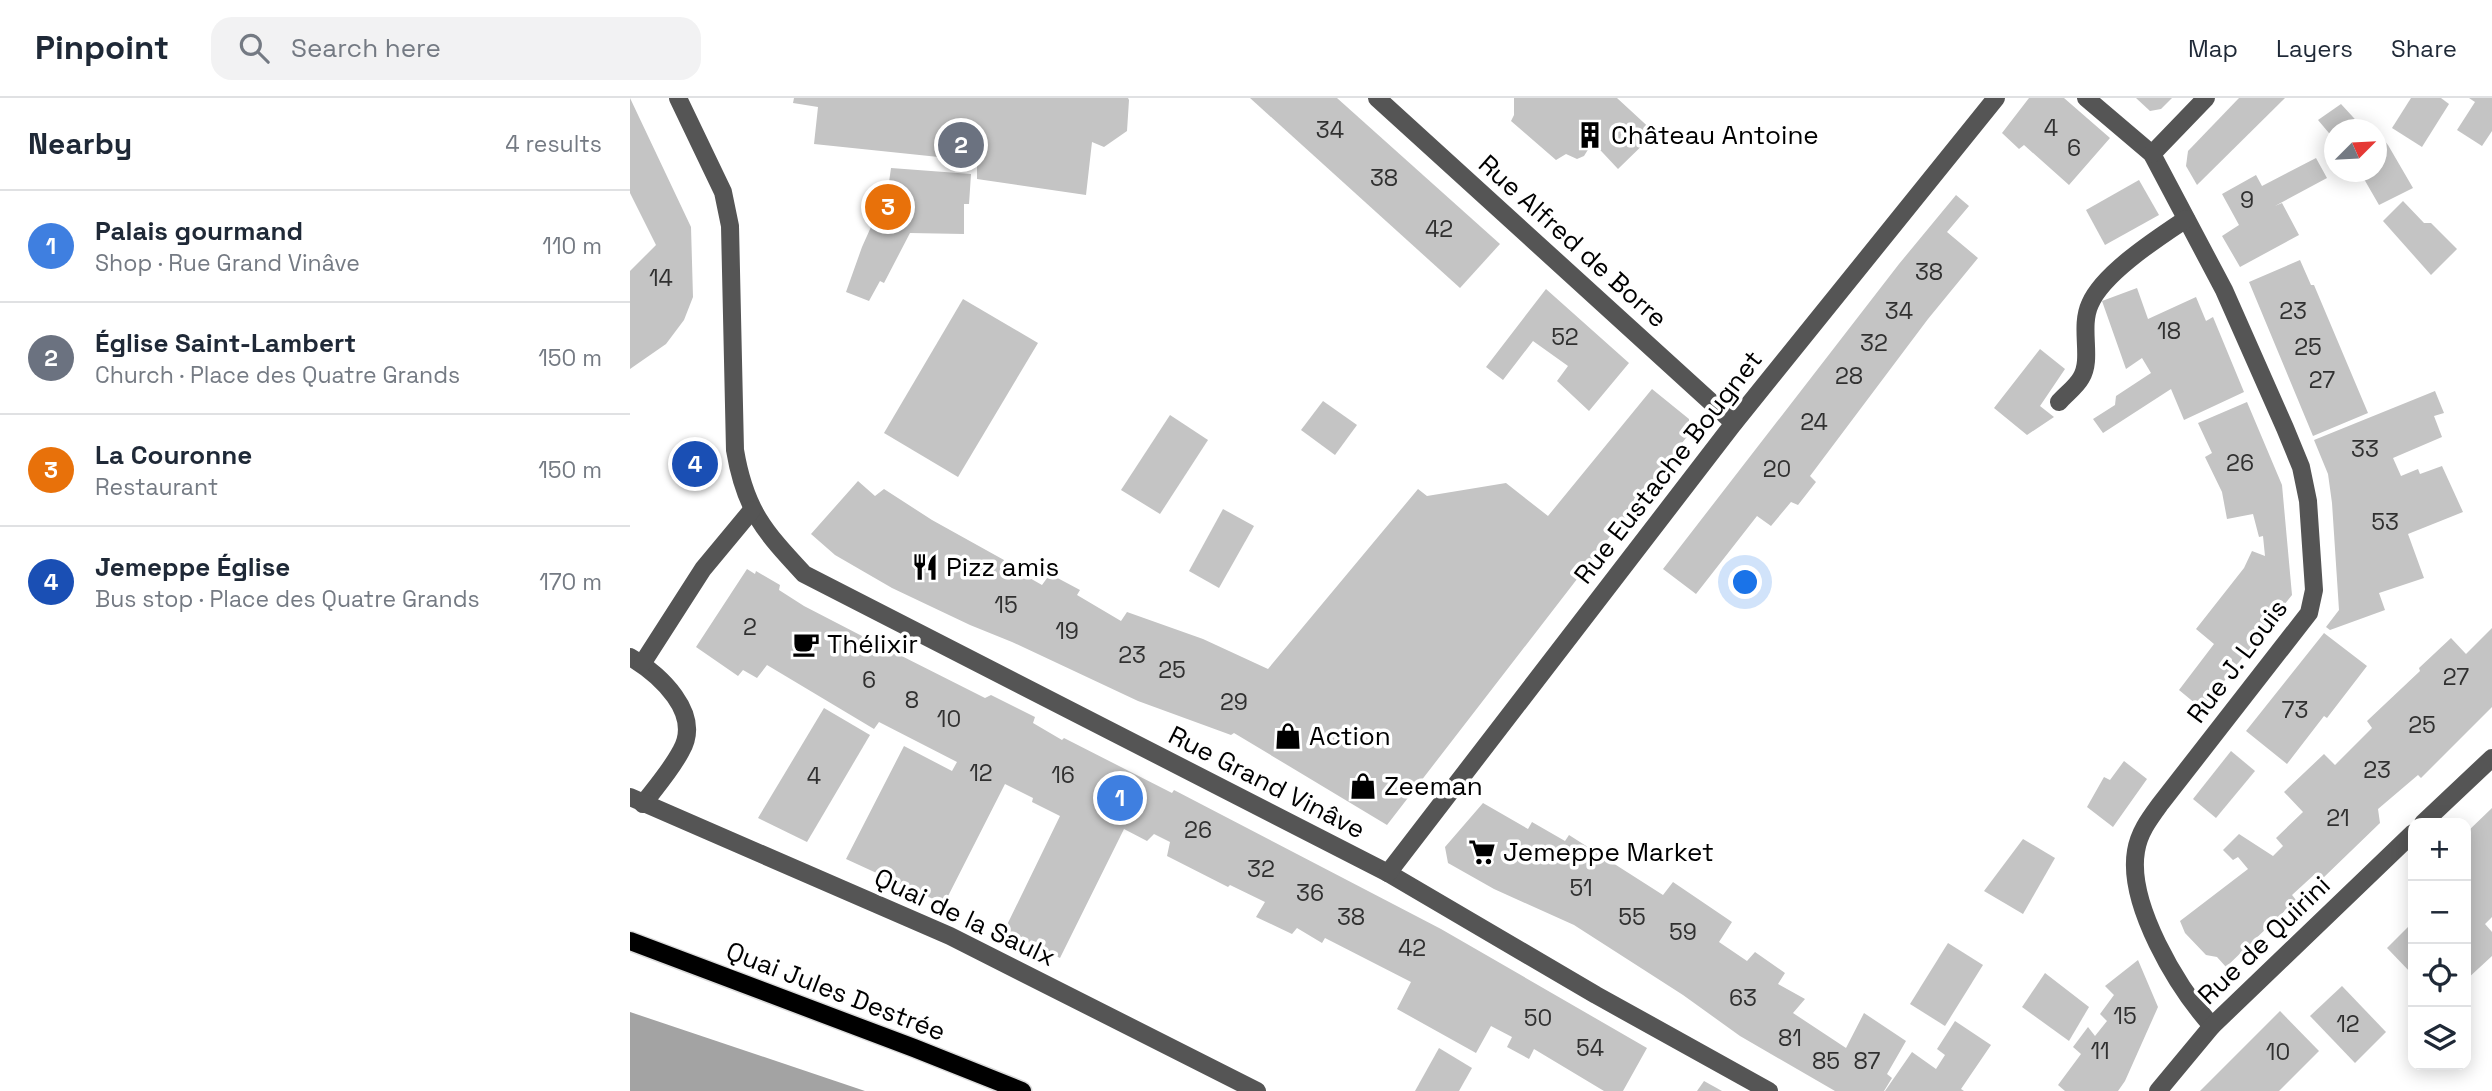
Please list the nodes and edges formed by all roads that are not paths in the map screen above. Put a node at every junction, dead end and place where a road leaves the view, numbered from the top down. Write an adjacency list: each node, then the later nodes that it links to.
1 (678, 98): 10 (street, Rue Grand Vinâve)
2 (1377, 98): 9 (street, Rue Alfred de Borre)
3 (1996, 98): 9 (street, Rue Eustache Bougnet)
4 (2086, 98): 6 (street, Rue J. Louis)
5 (2206, 98): 6 (street)
6 (2152, 154): 7 (street, Rue J. Louis)
7 (2186, 219): 8 (street); 18 (street, Rue J. Louis)
8 (2059, 402)
9 (1734, 423): 16 (street, Rue Eustache Bougnet)
10 (752, 510): 11 (street); 16 (street, Rue Grand Vinâve)
11 (636, 661): 13 (street)
12 (2492, 758): 14 (street)
13 (637, 800): 20 (street, Quai de la Saulx)
14 (2428, 818)
15 (2408, 838): 18 (street, Rue de Quirini)
16 (1388, 873): 21 (street, Rue Grand Vinâve)
17 (630, 941): 19 (main road, Quai Jules Destrée)
18 (2212, 1026): 22 (street, Rue de Quirini)
19 (1022, 1091)
20 (1258, 1091)
21 (1769, 1091)
22 (2158, 1091)

